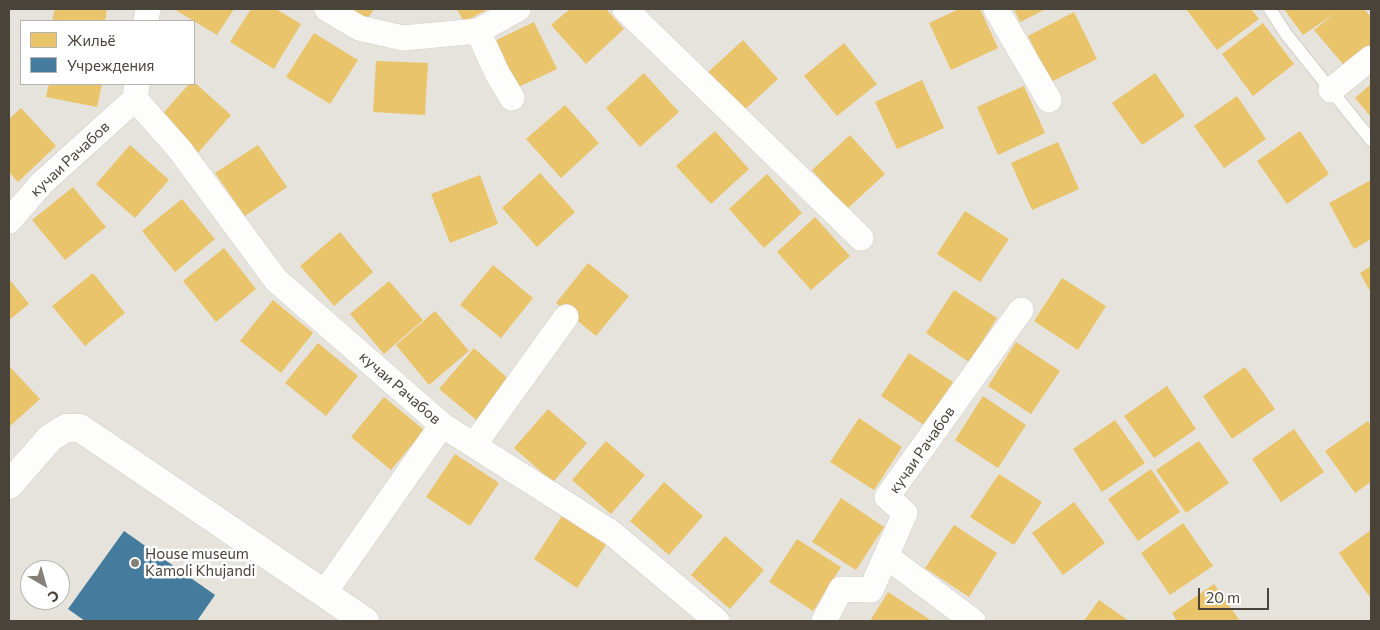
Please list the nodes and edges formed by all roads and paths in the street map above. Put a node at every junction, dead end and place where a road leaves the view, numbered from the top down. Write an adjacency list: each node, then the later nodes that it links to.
1 (327, 9): 6 (street)
2 (518, 9): 6 (street)
3 (625, 9): 14 (street)
4 (996, 9): 11 (street)
5 (1270, 9): 8 (lane)
6 (478, 31): 10 (street)
7 (1371, 58): 8 (street)
8 (1331, 90): 12 (lane)
9 (136, 91): 13 (street, кучаи Рачабов); 17 (street, кучаи Рачабов)
10 (512, 98)
11 (1049, 100)
12 (1371, 140)
13 (9, 221)
14 (860, 238)
15 (1021, 310): 20 (street, кучаи Рачабов)
16 (566, 317): 18 (street)
17 (442, 425): 18 (street, кучаи Рачабов); 21 (street)
18 (474, 445): 23 (street, кучаи Рачабов)
19 (9, 485): 21 (street)
20 (886, 556): 24 (street, кучаи Рачабов); 25 (street)
21 (325, 592): 22 (street)
22 (365, 621)
23 (717, 621)
24 (824, 621)
25 (973, 621)

